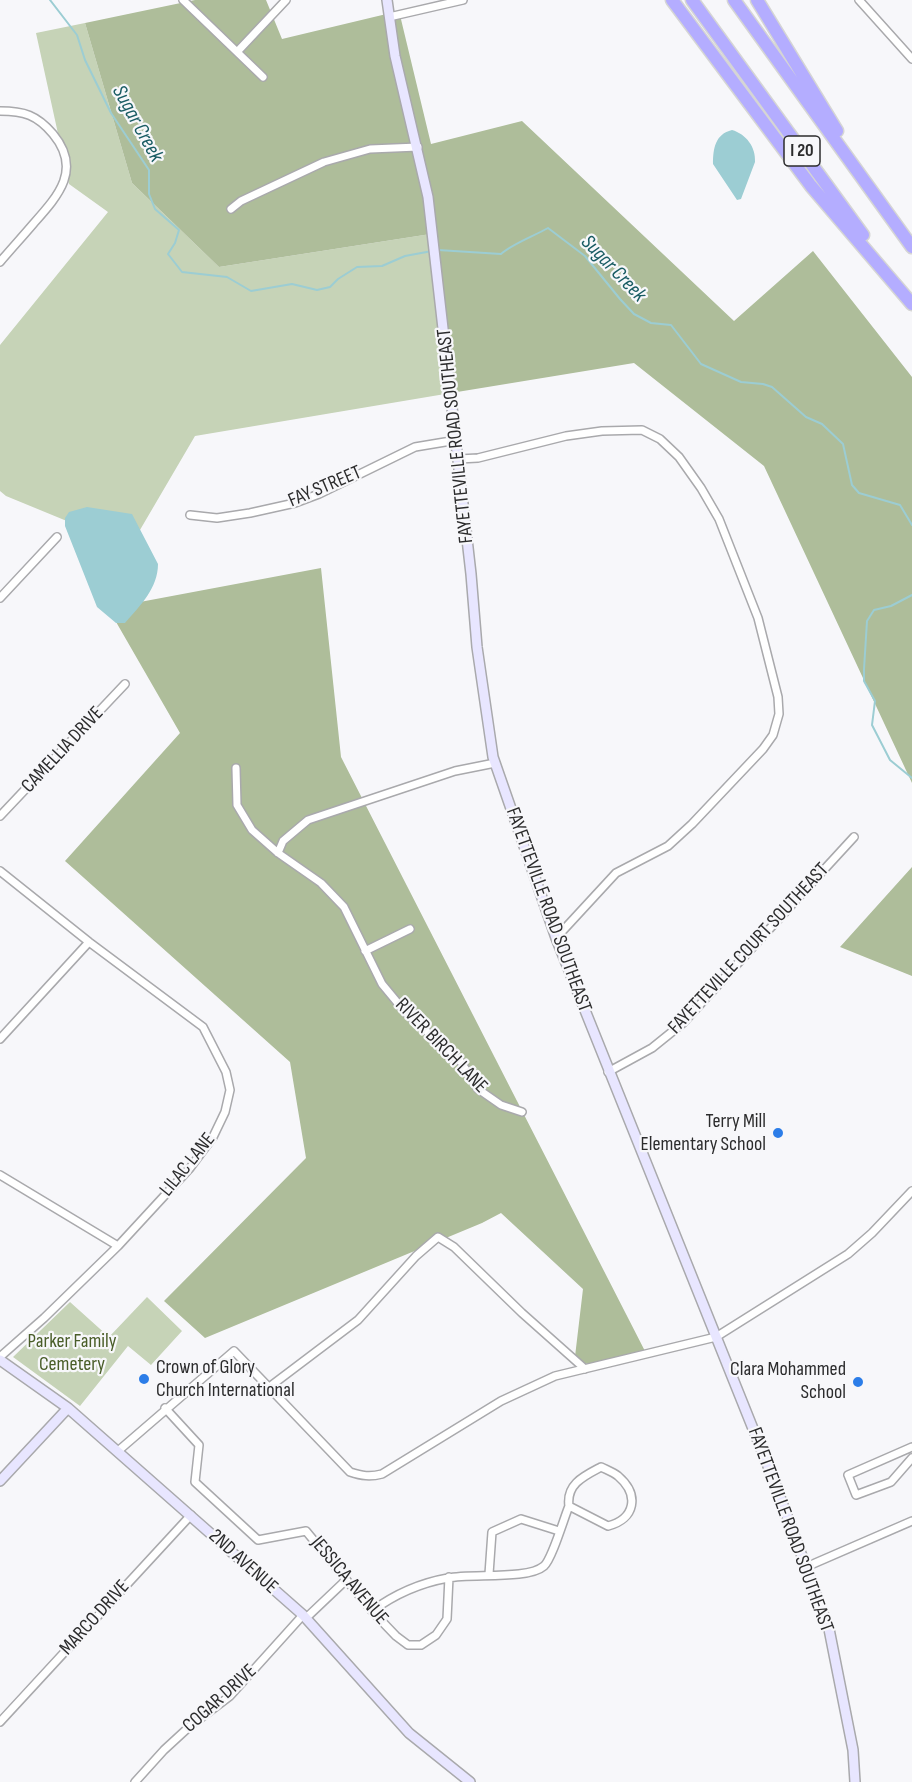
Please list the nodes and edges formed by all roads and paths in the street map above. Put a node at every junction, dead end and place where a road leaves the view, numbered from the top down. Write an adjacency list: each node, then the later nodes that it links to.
1 (183, 0): 11 (street)
2 (286, 0): 11 (street)
3 (387, 0): 10 (street, FAYETTEVILLE ROAD SOUTHEAST)
4 (463, 0): 10 (street)
5 (672, 0): 20 (highway)
6 (693, 0): 20 (highway, I 20)
7 (734, 0): 16 (highway, I 20)
8 (757, 0): 16 (highway)
9 (859, 0): 12 (street)
10 (389, 17): 15 (street, FAYETTEVILLE ROAD SOUTHEAST)
11 (237, 52): 13 (street)
12 (912, 59)
13 (262, 77)
14 (0, 111): 19 (street)
15 (418, 147): 17 (street); 21 (street, FAYETTEVILLE ROAD SOUTHEAST)
16 (879, 202): 18 (highway, I 20)
17 (231, 209)
18 (912, 247)
19 (0, 262)
20 (912, 302)
21 (456, 440): 22 (street, FAYETTEVILLE ROAD SOUTHEAST); 23 (street, FAY STREET)
22 (459, 459): 27 (street, FAYETTEVILLE ROAD SOUTHEAST); 34 (street)
23 (190, 515)
24 (57, 537): 25 (street)
25 (0, 598)
26 (125, 684): 29 (street, CAMELLIA DRIVE)
27 (495, 763): 31 (street); 34 (street, FAYETTEVILLE ROAD SOUTHEAST)
28 (236, 768): 31 (street, RIVER BIRCH LANE)
29 (0, 816)
30 (854, 837): 38 (street, FAYETTEVILLE COURT SOUTHEAST)
31 (278, 853): 36 (street, RIVER BIRCH LANE)
32 (0, 871): 35 (street, LILAC LANE)
33 (410, 929): 36 (street)
34 (556, 938): 38 (street, FAYETTEVILLE ROAD SOUTHEAST)
35 (89, 942): 37 (street); 42 (street, LILAC LANE)
36 (365, 951): 39 (street, RIVER BIRCH LANE)
37 (0, 1039)
38 (608, 1072): 43 (street, FAYETTEVILLE ROAD SOUTHEAST)
39 (522, 1112)
40 (0, 1175): 42 (street)
41 (912, 1191): 43 (street)
42 (118, 1246): 44 (street, LILAC LANE)
43 (716, 1337): 45 (street); 57 (street, FAYETTEVILLE ROAD SOUTHEAST)
44 (0, 1359): 47 (street, 2ND AVENUE)
45 (585, 1369): 46 (street); 46 (street)
46 (268, 1388): 48 (street)
47 (68, 1408): 50 (street, 2ND AVENUE); 52 (street)
48 (165, 1408): 50 (street); 60 (street, JESSICA AVENUE)
49 (912, 1447): 51 (street)
50 (118, 1451): 54 (street, 2ND AVENUE)
51 (912, 1458)
52 (0, 1481)
53 (569, 1506): 53 (street); 56 (street)
54 (191, 1515): 62 (street, 2ND AVENUE); 63 (street, MARCO DRIVE)
55 (912, 1521): 57 (street)
56 (559, 1531): 58 (street); 58 (street)
57 (806, 1567): 66 (street, FAYETTEVILLE ROAD SOUTHEAST)
58 (489, 1574): 59 (street)
59 (450, 1577): 61 (street); 61 (street, JESSICA AVENUE)
60 (346, 1580): 61 (street, JESSICA AVENUE); 62 (street, COGAR DRIVE)
61 (372, 1611)
62 (305, 1617): 64 (street, COGAR DRIVE); 65 (street, 2ND AVENUE)
63 (0, 1722)
64 (135, 1782)
65 (470, 1782)
66 (855, 1782)

